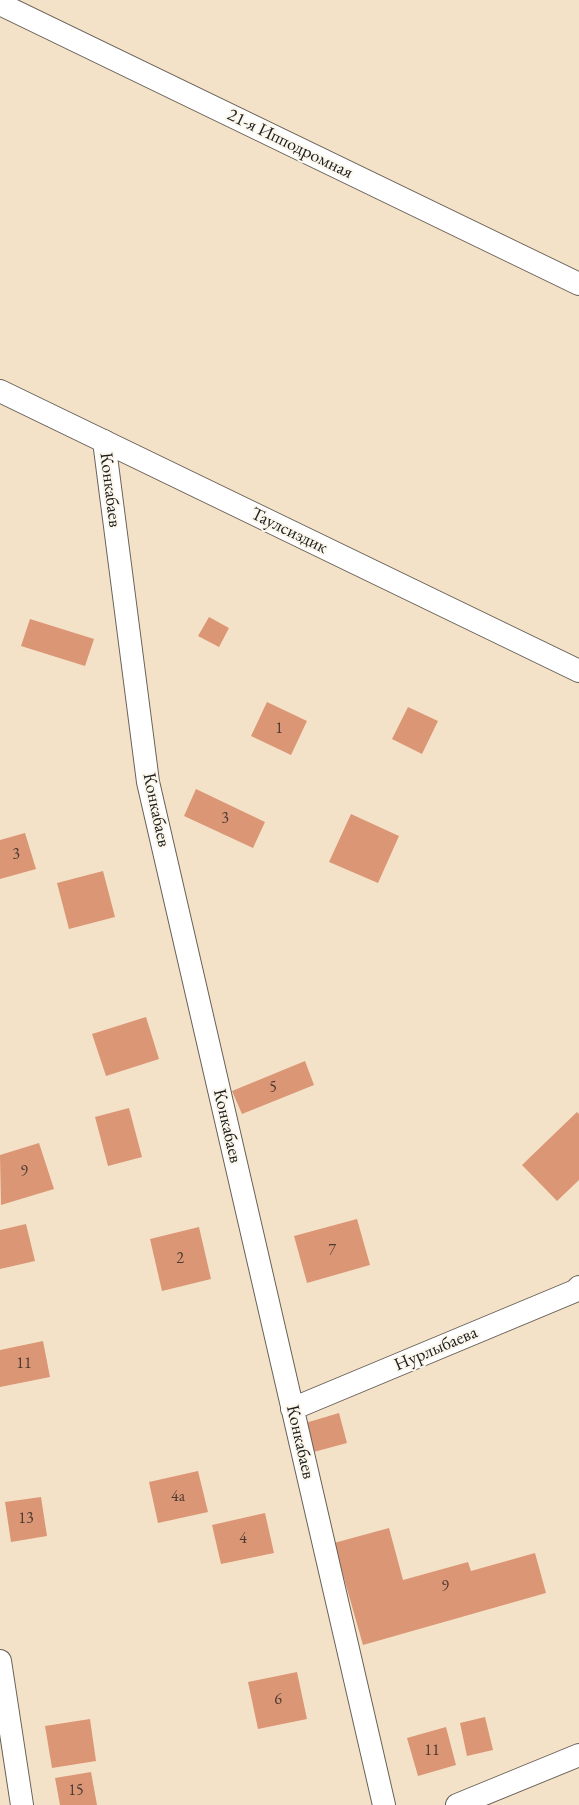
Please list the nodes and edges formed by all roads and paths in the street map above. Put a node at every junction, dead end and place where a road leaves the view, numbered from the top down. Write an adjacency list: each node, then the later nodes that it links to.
1 (0, 4): 2 (street, 21-я Ипподромная)
2 (579, 284)
3 (0, 391): 4 (street, Таулсиздик)
4 (104, 441): 5 (street, Таулсиздик); 7 (street, Конкабаев)
5 (579, 671)
6 (579, 1287): 7 (street, Нурлыбаева)
7 (292, 1409): 11 (street, Конкабаев)
8 (0, 1661): 10 (street)
9 (579, 1755): 12 (street)
10 (22, 1805)
11 (384, 1805)
12 (457, 1805)

